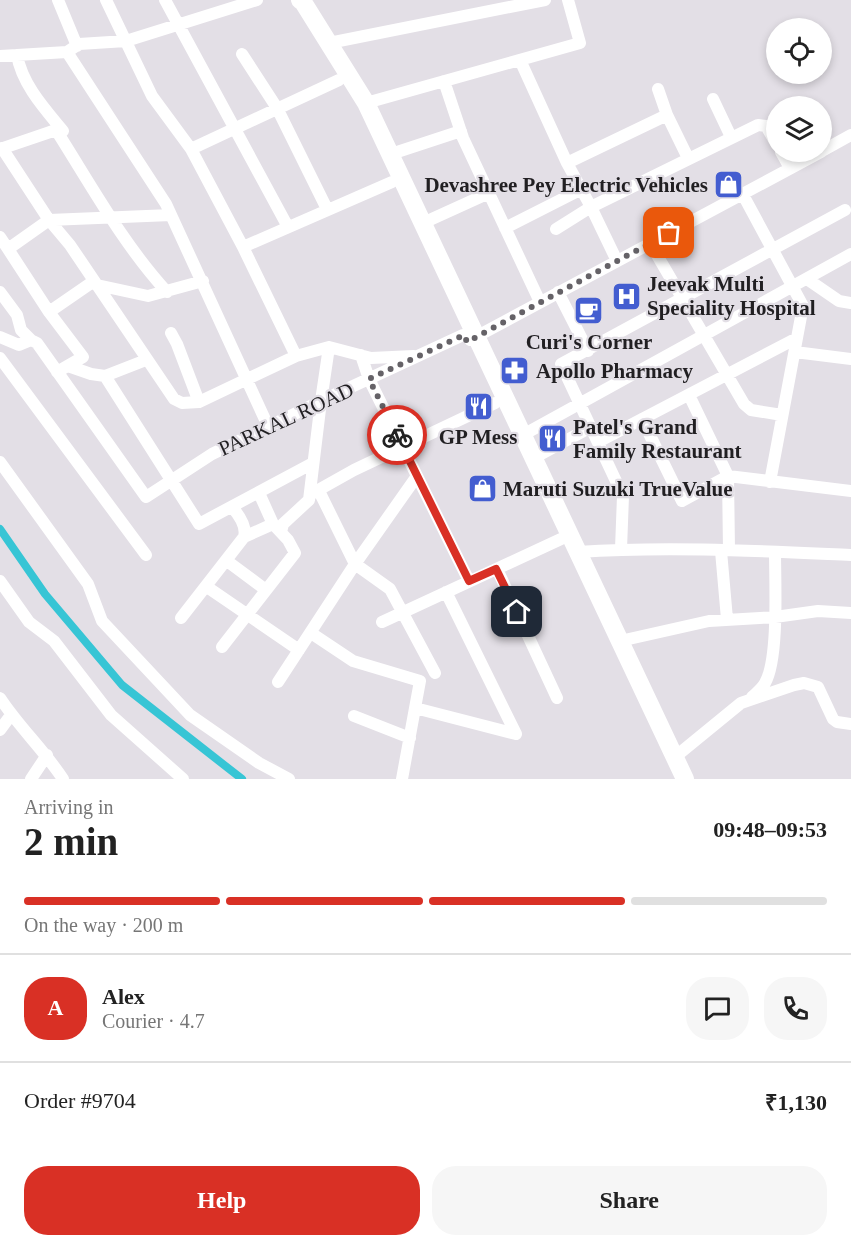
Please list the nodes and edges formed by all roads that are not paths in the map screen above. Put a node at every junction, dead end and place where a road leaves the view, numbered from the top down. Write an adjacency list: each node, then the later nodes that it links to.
1 (58, 0): 12 (street)
2 (106, 0): 10 (street)
3 (165, 0): 9 (street)
4 (257, 0): 9 (street)
5 (293, 0): 17 (highway)
6 (300, 0): 11 (highway)
7 (545, 0): 11 (street)
8 (568, 0): 16 (street)
9 (178, 26): 10 (street); 25 (street)
10 (126, 41): 12 (street); 32 (street)
11 (329, 43): 21 (highway)
12 (72, 49): 14 (street); 46 (street)
13 (242, 54): 22 (street)
14 (17, 55): 15 (street); 26 (street)
15 (0, 56)
16 (520, 60): 18 (street); 37 (street)
17 (339, 80): 22 (street); 39 (highway)
18 (444, 81): 21 (street); 27 (street)
19 (658, 89): 23 (street)
20 (713, 99): 29 (street)
21 (366, 103): 33 (highway)
22 (277, 108): 25 (street); 44 (street)
23 (667, 116): 34 (street); 37 (street)
24 (766, 126): 29 (street)
25 (236, 128): 32 (street); 50 (street)
26 (56, 130): 31 (street); 47 (street)
27 (461, 131): 33 (street); 41 (street)
28 (851, 135): 30 (street, PARKAL ROAD)
29 (731, 137): 34 (street)
30 (832, 145)
31 (1, 149): 48 (street)
32 (191, 149): 55 (street)
33 (391, 154): 49 (highway)
34 (688, 158): 43 (street)
35 (787, 162): 38 (street)
36 (801, 162): 38 (street, PARKAL ROAD)
37 (567, 163): 40 (street)
38 (790, 168): 42 (street, PARKAL ROAD)
39 (392, 182): 44 (street); 74 (highway)
40 (580, 190): 43 (street); 51 (street)
41 (489, 193): 49 (street); 51 (street)
42 (742, 194): 54 (street, PARKAL ROAD); 57 (street)
43 (591, 207): 52 (street); 59 (street)
44 (327, 209): 50 (street)
45 (845, 210): 57 (street)
46 (171, 215): 47 (street); 61 (street)
47 (111, 217): 48 (street); 65 (street)
48 (49, 219): 56 (street); 62 (street)
49 (423, 223): 74 (highway)
50 (288, 227): 55 (street)
51 (505, 228): 68 (street)
52 (556, 229)
53 (0, 237): 56 (street)
54 (650, 243): 59 (street, PARKAL ROAD); 67 (street)
55 (243, 247): 82 (street)
56 (8, 249): 70 (street)
57 (772, 249): 63 (street); 67 (street)
58 (851, 254): 60 (street)
59 (617, 261): 66 (street, PARKAL ROAD)
60 (807, 279): 63 (street); 69 (street)
61 (203, 281): 65 (street); 90 (street)
62 (95, 283): 65 (street); 70 (street); 85 (street)
63 (792, 286): 72 (street); 75 (street)
64 (0, 292): 76 (street)
65 (167, 292)
66 (558, 292): 68 (street, PARKAL ROAD); 78 (street)
67 (682, 299): 72 (street); 78 (street)
68 (540, 302): 74 (street, PARKAL ROAD)
69 (851, 303)
70 (49, 312): 86 (street)
71 (171, 333): 93 (street)
72 (703, 335): 87 (street); 95 (street)
73 (0, 337): 76 (street)
74 (469, 338): 81 (street, PARKAL ROAD); 94 (highway); 100 (highway)
75 (797, 338): 79 (street); 87 (street)
76 (31, 340): 86 (street)
77 (330, 346): 80 (street); 82 (street); 92 (street)
78 (588, 351): 95 (street)
79 (795, 352): 84 (street); 96 (street)
80 (361, 355): 81 (street); 89 (street)
81 (421, 355): 89 (street, PARKAL ROAD)
82 (296, 356): 90 (street)
83 (0, 358): 121 (street)
84 (851, 359)
85 (146, 360): 88 (street); 93 (street)
86 (63, 369): 88 (street); 108 (street, PARKAL ROAD)
87 (726, 375): 91 (street); 96 (street)
88 (105, 376): 108 (street)
89 (369, 379): 92 (street, PARKAL ROAD); 102 (street)
90 (247, 380): 93 (street); 98 (street)
91 (689, 395): 97 (street); 107 (street)
92 (321, 400): 98 (street, PARKAL ROAD); 105 (street)
93 (199, 402)
94 (495, 403): 102 (street); 116 (highway)
95 (579, 403): 99 (street); 100 (street)
96 (782, 416): 109 (street)
97 (642, 419): 101 (street); 107 (street)
98 (268, 426): 108 (street, PARKAL ROAD)
99 (591, 427): 101 (street); 103 (street)
100 (521, 436): 103 (highway)
101 (598, 442): 117 (street)
102 (403, 447): 106 (street); 112 (street)
103 (532, 459): 119 (highway)
104 (0, 462): 159 (street)
105 (313, 463): 111 (street); 112 (street)
106 (417, 476): 124 (street); 127 (street)
107 (728, 476): 109 (street); 118 (street)
108 (171, 480): 113 (street)
109 (770, 482): 110 (street)
110 (851, 491)
111 (259, 493): 113 (street); 114 (street)
112 (314, 493): 114 (street); 124 (street)
113 (232, 507): 115 (street)
114 (277, 528): 115 (street); 129 (street)
115 (244, 537): 123 (street)
116 (561, 539): 125 (street); 160 (highway)
117 (621, 549): 118 (street); 119 (street)
118 (725, 551): 120 (street); 136 (street)
119 (578, 552): 139 (highway)
120 (775, 552): 122 (street); 134 (street)
121 (146, 555)
122 (851, 555)
123 (227, 561): 128 (street); 129 (street)
124 (354, 564): 131 (street); 138 (street)
125 (496, 569): 127 (street); 145 (street)
126 (0, 581): 158 (street)
127 (469, 581): 130 (street)
128 (207, 587): 133 (street); 135 (street)
129 (266, 590): 133 (street)
130 (446, 592): 131 (street); 147 (street)
131 (401, 612): 137 (street); 142 (street)
132 (851, 613): 134 (street)
133 (248, 614): 140 (street); 141 (street)
134 (775, 617): 136 (street); 146 (street)
135 (181, 618)
136 (727, 619): 139 (street)
137 (382, 622)
138 (310, 633): 141 (street); 147 (street)
139 (620, 641): 154 (highway)
140 (222, 647)
141 (299, 650): 143 (street)
142 (435, 673)
143 (278, 682)
144 (0, 698): 148 (street)
145 (557, 698)
146 (748, 700): 150 (street); 154 (street)
147 (415, 708): 152 (street)
148 (11, 714): 151 (street); 153 (street)
149 (354, 716): 152 (street)
150 (851, 724)
151 (0, 730)
152 (410, 738): 155 (street)
153 (47, 755): 156 (street); 157 (street)
154 (675, 757): 161 (highway)
155 (405, 776)
156 (31, 779)
157 (63, 779)
158 (183, 779)
159 (289, 779)
160 (673, 779)
161 (685, 779)

